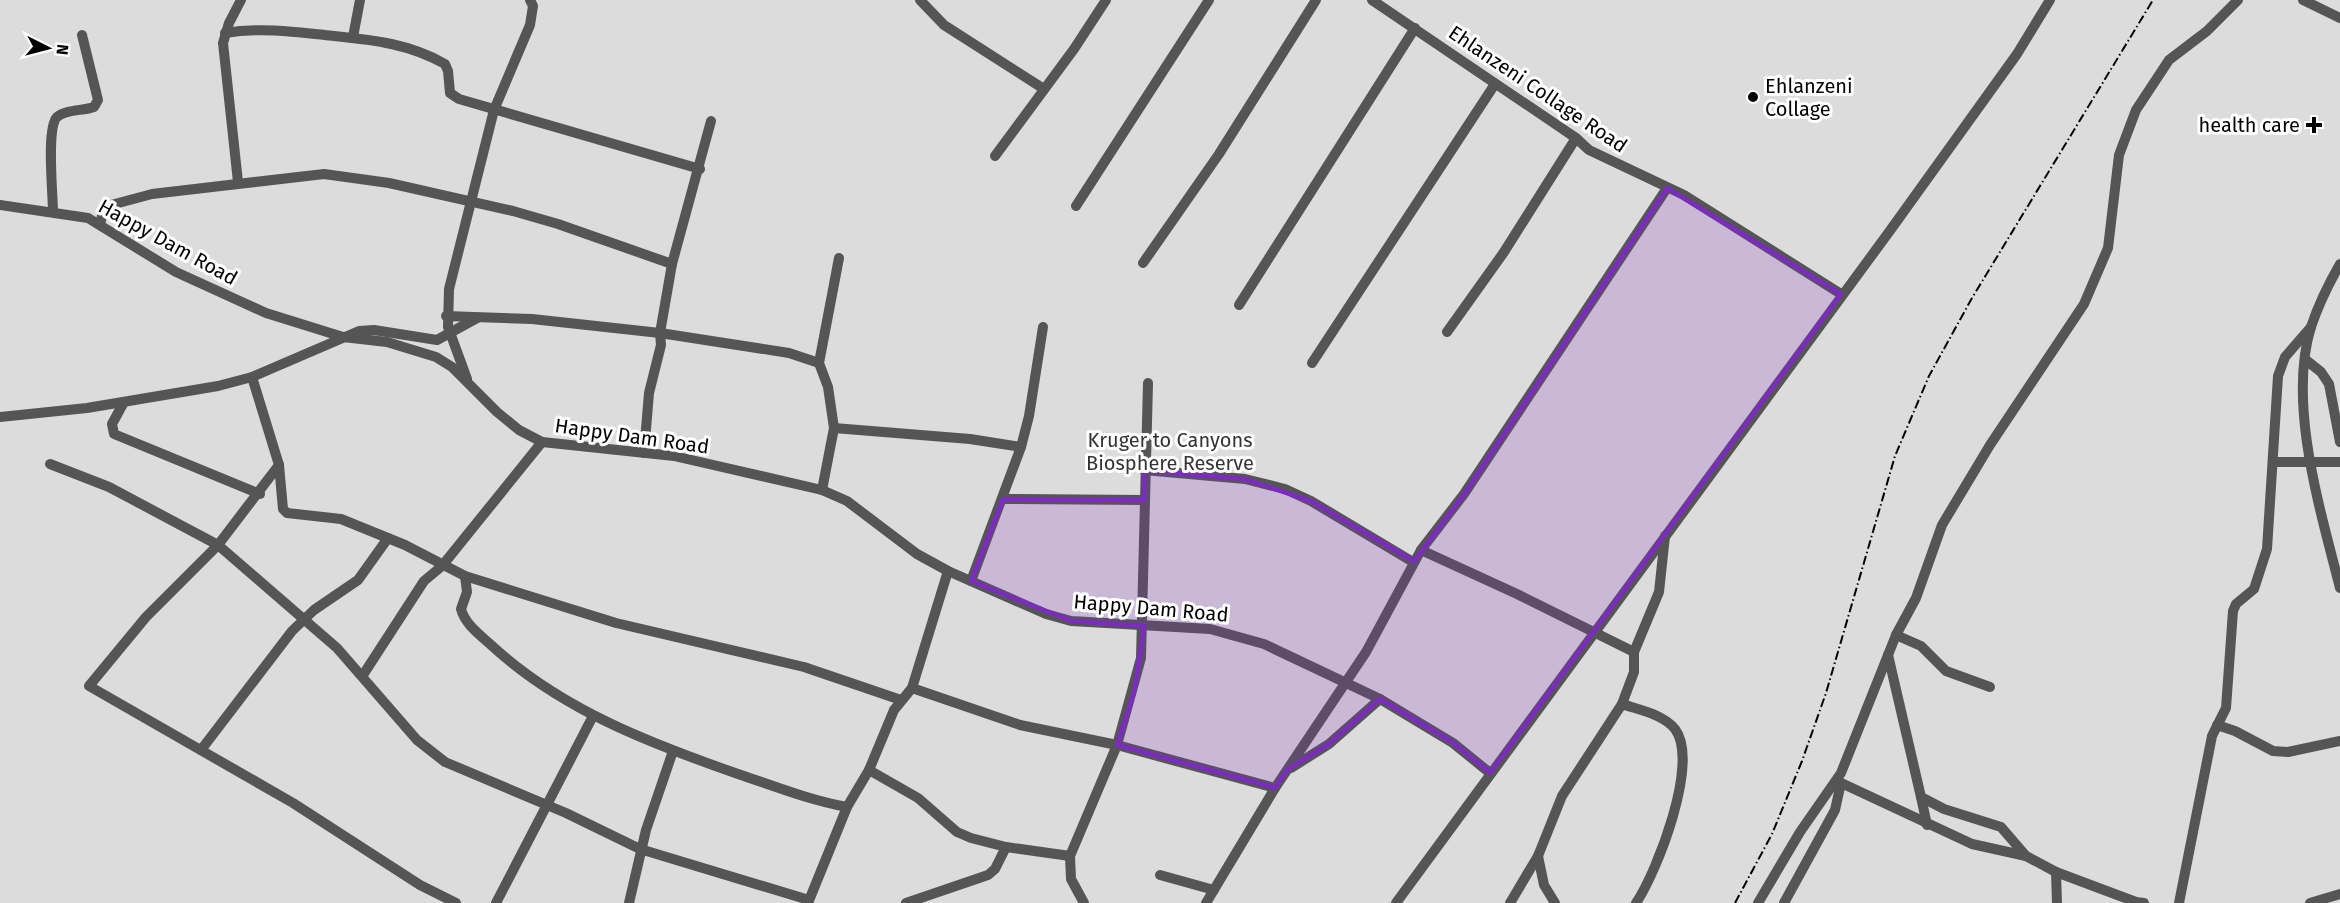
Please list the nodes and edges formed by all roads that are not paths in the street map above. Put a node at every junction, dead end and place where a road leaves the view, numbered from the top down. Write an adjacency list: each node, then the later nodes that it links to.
1 (241, 0): 14 (street)
2 (360, 0): 16 (street)
3 (530, 0): 19 (street)
4 (920, 0): 18 (street)
5 (1106, 0): 18 (street)
6 (1209, 0): 28 (street)
7 (1316, 0): 32 (street)
8 (1372, 0): 13 (street, Ehlanzeni Collage Road)
9 (2050, 0): 35 (street)
10 (2238, 0): 83 (street)
11 (2303, 0): 12 (street)
12 (2340, 18)
13 (1415, 28): 17 (street, Ehlanzeni Collage Road); 36 (street)
14 (225, 33): 16 (street); 24 (street)
15 (82, 35): 29 (street)
16 (353, 37): 19 (street)
17 (1494, 84): 21 (street, Ehlanzeni Collage Road); 47 (street)
18 (1044, 89): 22 (street)
19 (494, 110): 23 (street); 26 (street)
20 (711, 121): 23 (street)
21 (1576, 138): 25 (street, Ehlanzeni Collage Road); 41 (street)
22 (995, 156)
23 (700, 169): 33 (street)
24 (238, 182): 26 (street); 30 (street)
25 (1667, 188): 35 (street, Ehlanzeni Collage Road); 73 (street)
26 (471, 203): 33 (street); 37 (street)
27 (0, 205): 29 (street, Happy Dam Road)
28 (1076, 206)
29 (53, 212): 30 (street, Happy Dam Road)
30 (100, 224): 44 (street, Happy Dam Road)
31 (839, 258): 46 (street)
32 (1143, 263)
33 (672, 264): 43 (street)
34 (2340, 264): 40 (street)
35 (1841, 294): 70 (street)
36 (1239, 305)
37 (446, 316): 38 (street); 42 (street)
38 (477, 318): 42 (street); 43 (street)
39 (1043, 327): 58 (street)
40 (2311, 327): 45 (street); 61 (street)
41 (1447, 332)
42 (450, 333): 44 (street); 49 (street)
43 (660, 333): 46 (street); 59 (street)
44 (344, 337): 48 (street); 49 (street, Happy Dam Road)
45 (2306, 360): 57 (street); 60 (street)
46 (819, 363): 55 (street)
47 (1311, 363)
48 (252, 377): 51 (street); 64 (street)
49 (468, 382): 56 (street, Happy Dam Road)
50 (1148, 382): 65 (street)
51 (124, 402): 53 (street); 67 (street)
52 (0, 408): 53 (street)
53 (24, 414): 54 (street)
54 (0, 417)
55 (834, 428): 58 (street); 66 (street)
56 (542, 442): 59 (street, Happy Dam Road); 75 (street)
57 (2340, 442)
58 (1021, 447): 68 (street)
59 (644, 453): 66 (street, Happy Dam Road)
60 (2311, 461): 61 (street); 62 (street); 79 (street)
61 (2274, 462): 94 (street)
62 (2340, 462)
63 (50, 464): 72 (street)
64 (279, 465): 67 (street); 71 (street)
65 (1144, 470): 69 (street); 74 (street)
66 (822, 490): 76 (street, Happy Dam Road)
67 (260, 494): 72 (street)
68 (1003, 499): 69 (street); 78 (street)
69 (1144, 500): 81 (street)
70 (1665, 535): 82 (street); 84 (street)
71 (388, 538): 75 (street); 80 (street)
72 (218, 545): 80 (street); 97 (street)
73 (1421, 550): 74 (street); 82 (street)
74 (1413, 562): 87 (street)
75 (442, 566): 77 (street); 86 (street)
76 (948, 571): 78 (street, Happy Dam Road); 89 (street)
77 (465, 576): 91 (street); 93 (street)
78 (971, 581): 81 (street, Happy Dam Road)
79 (2340, 588)
80 (305, 619): 86 (street); 97 (street)
81 (1144, 626): 87 (street, Happy Dam Road); 96 (street)
82 (1596, 632): 84 (street); 101 (street)
83 (1896, 635): 85 (street); 88 (street)
84 (1634, 652): 92 (street)
85 (1888, 655): 102 (street); 104 (street)
86 (363, 675): 105 (street)
87 (1347, 681): 90 (street, Happy Dam Road); 100 (street)
88 (1990, 687)
89 (912, 688): 91 (street); 96 (street)
90 (1380, 699): 100 (street); 101 (street, Happy Dam Road)
91 (901, 700): 99 (street)
92 (1622, 704): 111 (street); 127 (street)
93 (593, 716): 98 (street); 105 (street)
94 (2217, 725): 95 (street); 133 (street)
95 (2340, 741)
96 (1118, 745): 103 (street); 110 (street)
97 (201, 750): 118 (street)
98 (673, 751): 106 (street); 109 (street)
99 (868, 770): 106 (street); 108 (street)
100 (1287, 770): 103 (street)
101 (1490, 773): 124 (street)
102 (1839, 782): 107 (street); 128 (street); 129 (street)
103 (1275, 788): 115 (street)
104 (1921, 797): 107 (street); 112 (street)
105 (547, 806): 109 (street); 119 (street)
106 (847, 807): 117 (street)
107 (1927, 825): 112 (street)
108 (1006, 847): 110 (street); 121 (street)
109 (640, 849): 117 (street); 120 (street)
110 (1070, 856): 122 (street)
111 (1538, 856): 125 (street); 126 (street)
112 (2026, 856): 113 (street)
113 (2056, 872): 130 (street); 131 (street)
114 (1160, 875): 115 (street)
115 (1214, 890): 123 (street)
116 (2340, 894): 134 (street)
117 (808, 902)
118 (456, 903)
119 (496, 903)
120 (629, 903)
121 (906, 903)
122 (1084, 903)
123 (1206, 903)
124 (1396, 903)
125 (1510, 903)
126 (1556, 903)
127 (1636, 903)
128 (1758, 903)
129 (1784, 903)
130 (2056, 903)
131 (2135, 903): 132 (street)
132 (2144, 903)
133 (2179, 903)
134 (2310, 903)

